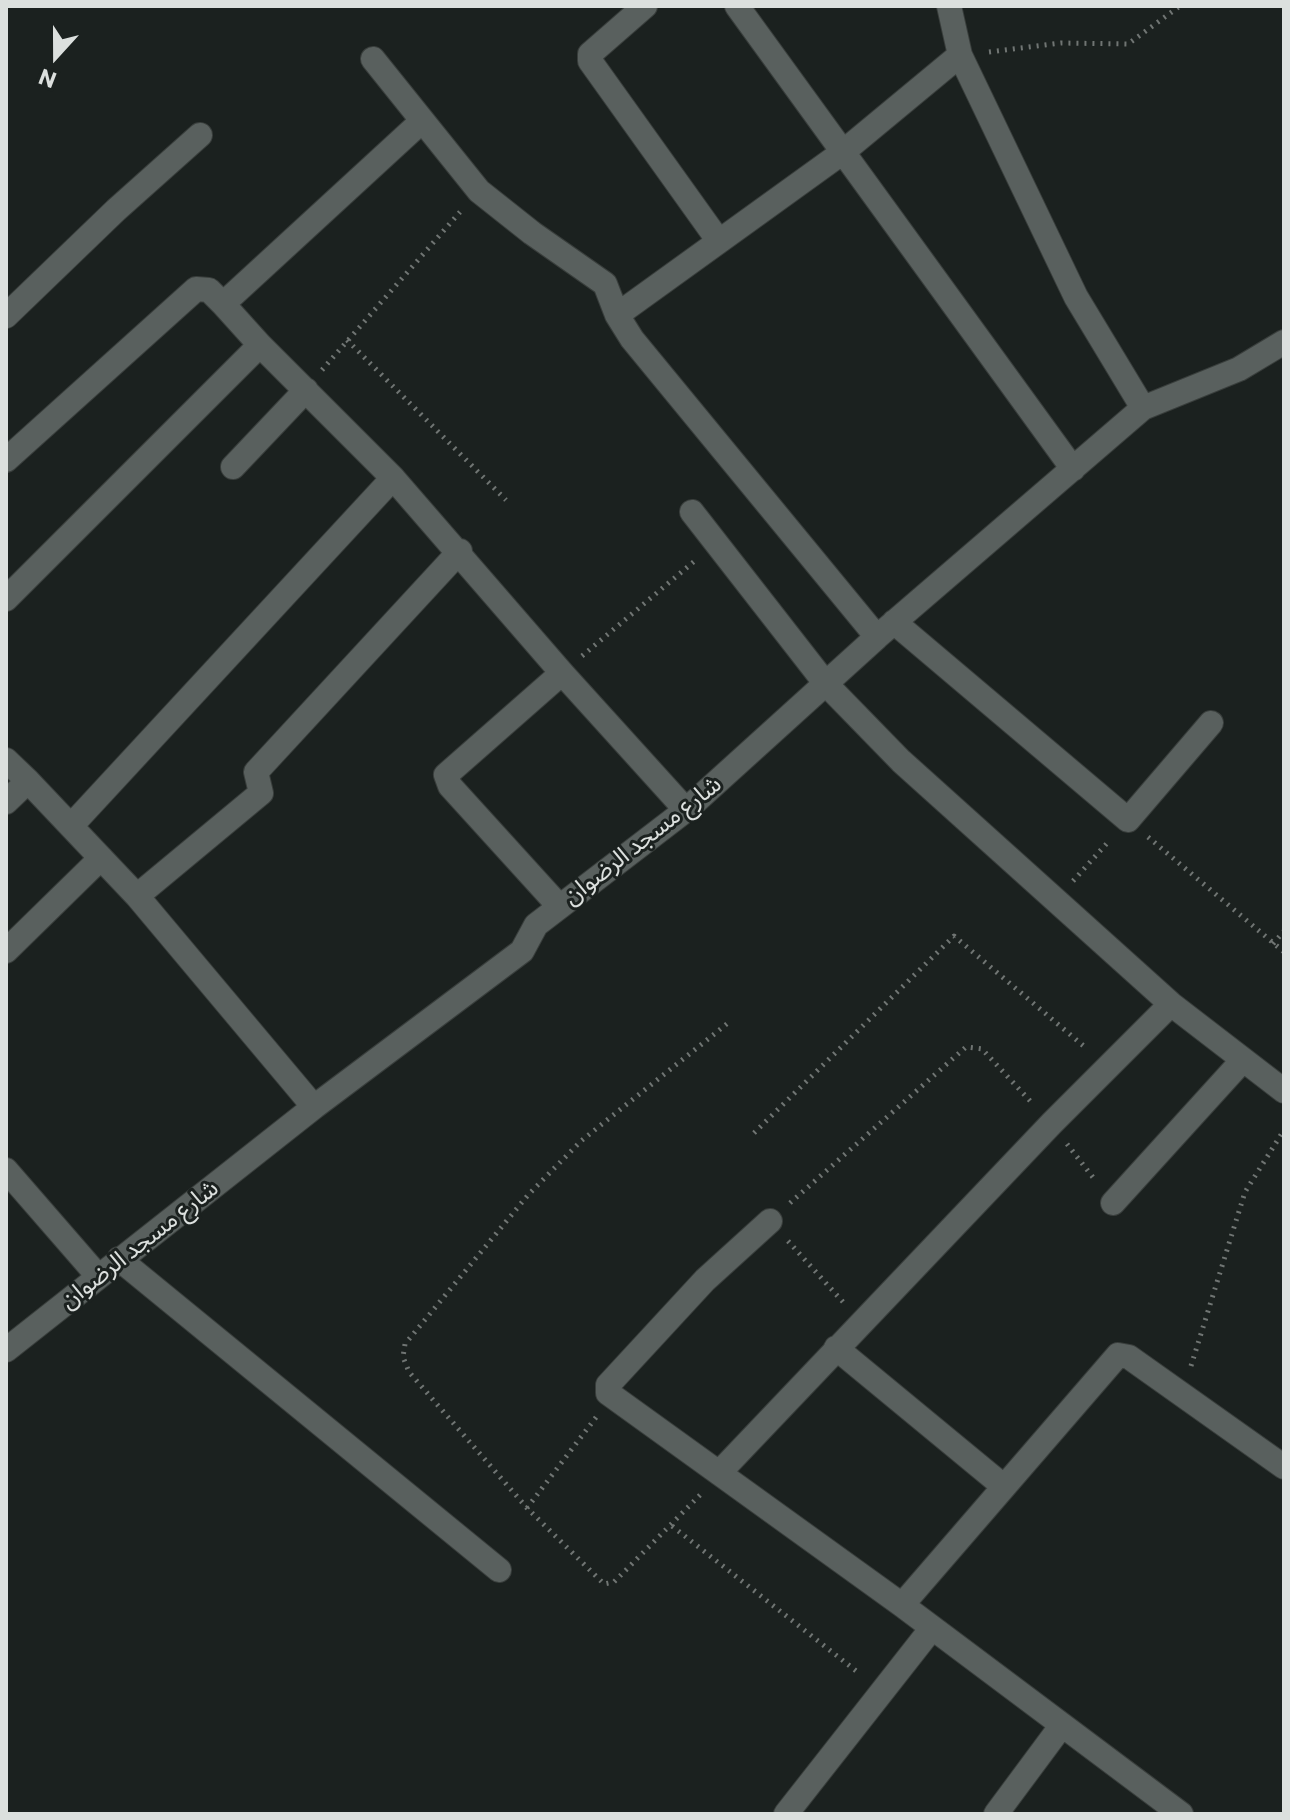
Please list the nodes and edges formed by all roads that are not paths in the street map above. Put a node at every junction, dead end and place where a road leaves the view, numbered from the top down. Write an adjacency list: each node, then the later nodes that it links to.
1 (645, 6): 9 (street)
2 (737, 6): 8 (street)
3 (949, 6): 4 (street)
4 (960, 55): 8 (street); 16 (street)
5 (373, 59): 6 (street)
6 (422, 121): 10 (street); 11 (street)
7 (200, 135): 12 (street)
8 (843, 152): 9 (street); 19 (street)
9 (718, 240): 11 (street)
10 (223, 304): 14 (street); 17 (street)
11 (617, 315): 24 (street)
12 (6, 316)
13 (1284, 342): 16 (street, شارع مسجد الرضوان)
14 (260, 345): 15 (street); 23 (street)
15 (306, 390): 18 (street); 20 (street)
16 (1143, 408): 19 (street, شارع مسجد الرضوان)
17 (9, 452)
18 (233, 467)
19 (1073, 469): 24 (street, شارع مسجد الرضوان)
20 (393, 478): 22 (street); 32 (street)
21 (692, 512): 26 (street)
22 (460, 551): 25 (street); 34 (street)
23 (6, 599)
24 (886, 630): 26 (street, شارع مسجد الرضوان); 27 (street)
25 (562, 673): 31 (street); 35 (street)
26 (826, 684): 31 (street, شارع مسجد الرضوان); 37 (street)
27 (1211, 723)
28 (6, 760): 29 (street)
29 (28, 781): 30 (street); 32 (street)
30 (6, 802)
31 (686, 810): 35 (street, شارع مسجد الرضوان)
32 (71, 826): 33 (street)
33 (101, 858): 34 (street); 36 (street)
34 (137, 896): 40 (street)
35 (559, 906): 40 (street, شارع مسجد الرضوان)
36 (6, 951)
37 (1171, 1004): 38 (street); 46 (street)
38 (1242, 1061): 39 (street); 42 (street)
39 (1284, 1091)
40 (314, 1107): 44 (street, شارع مسجد الرضوان)
41 (6, 1170): 45 (street)
42 (1113, 1203)
43 (770, 1221): 49 (street)
44 (119, 1259): 45 (street, شارع مسجد الرضوان); 51 (street)
45 (98, 1276): 47 (street, شارع مسجد الرضوان)
46 (836, 1348): 49 (street); 50 (street)
47 (6, 1350)
48 (1284, 1467): 50 (street)
49 (719, 1473): 52 (street)
50 (1002, 1485): 52 (street)
51 (499, 1570)
52 (902, 1605): 53 (street)
53 (932, 1628): 54 (street); 55 (street)
54 (1062, 1725): 56 (street); 57 (street)
55 (786, 1814)
56 (996, 1814)
57 (1181, 1814)

